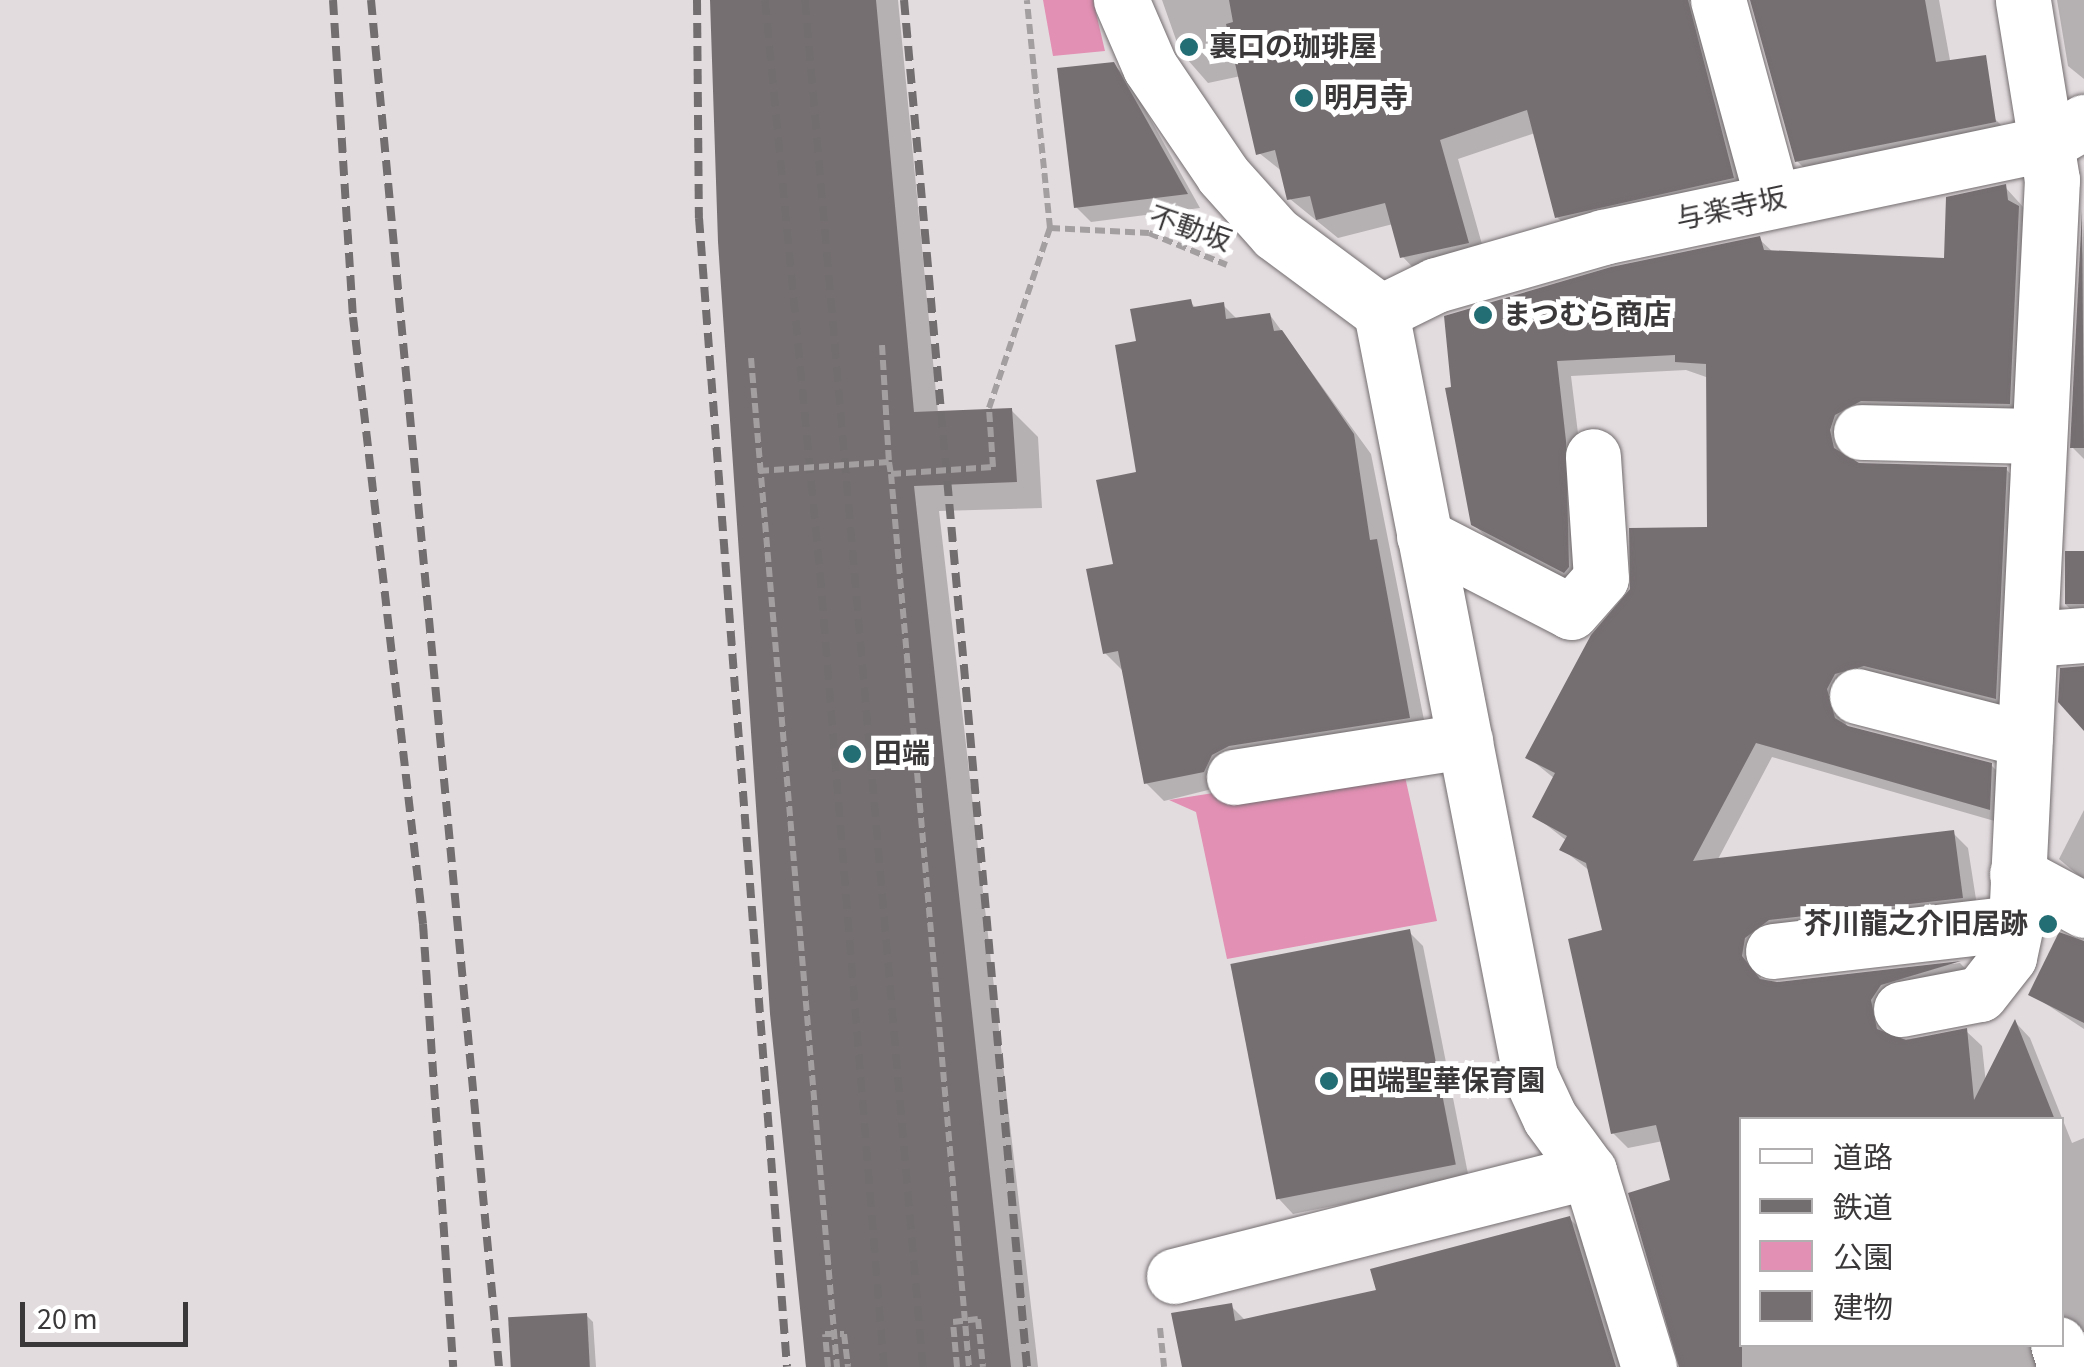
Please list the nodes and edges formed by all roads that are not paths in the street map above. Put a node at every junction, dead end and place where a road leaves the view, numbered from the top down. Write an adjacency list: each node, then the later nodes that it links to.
1 (1121, 0): 6 (street)
2 (1718, 0): 5 (street)
3 (2024, 0): 4 (street)
4 (2065, 133): 5 (street, 与楽寺坂); 8 (street)
5 (1772, 198): 6 (street, 与楽寺坂)
6 (1381, 312): 10 (street)
7 (1861, 432): 8 (street)
8 (2038, 436): 11 (street)
9 (1593, 456): 10 (street)
10 (1424, 536): 14 (street)
11 (2058, 637): 13 (street)
12 (1857, 696): 13 (street)
13 (2025, 739): 16 (street)
14 (1465, 741): 15 (street); 20 (street)
15 (1234, 777)
16 (2016, 898): 17 (street); 18 (street); 19 (street)
17 (2084, 910)
18 (1773, 951)
19 (1901, 1010)
20 (1588, 1170): 21 (street); 22 (street)
21 (1174, 1276)
22 (1650, 1367)

